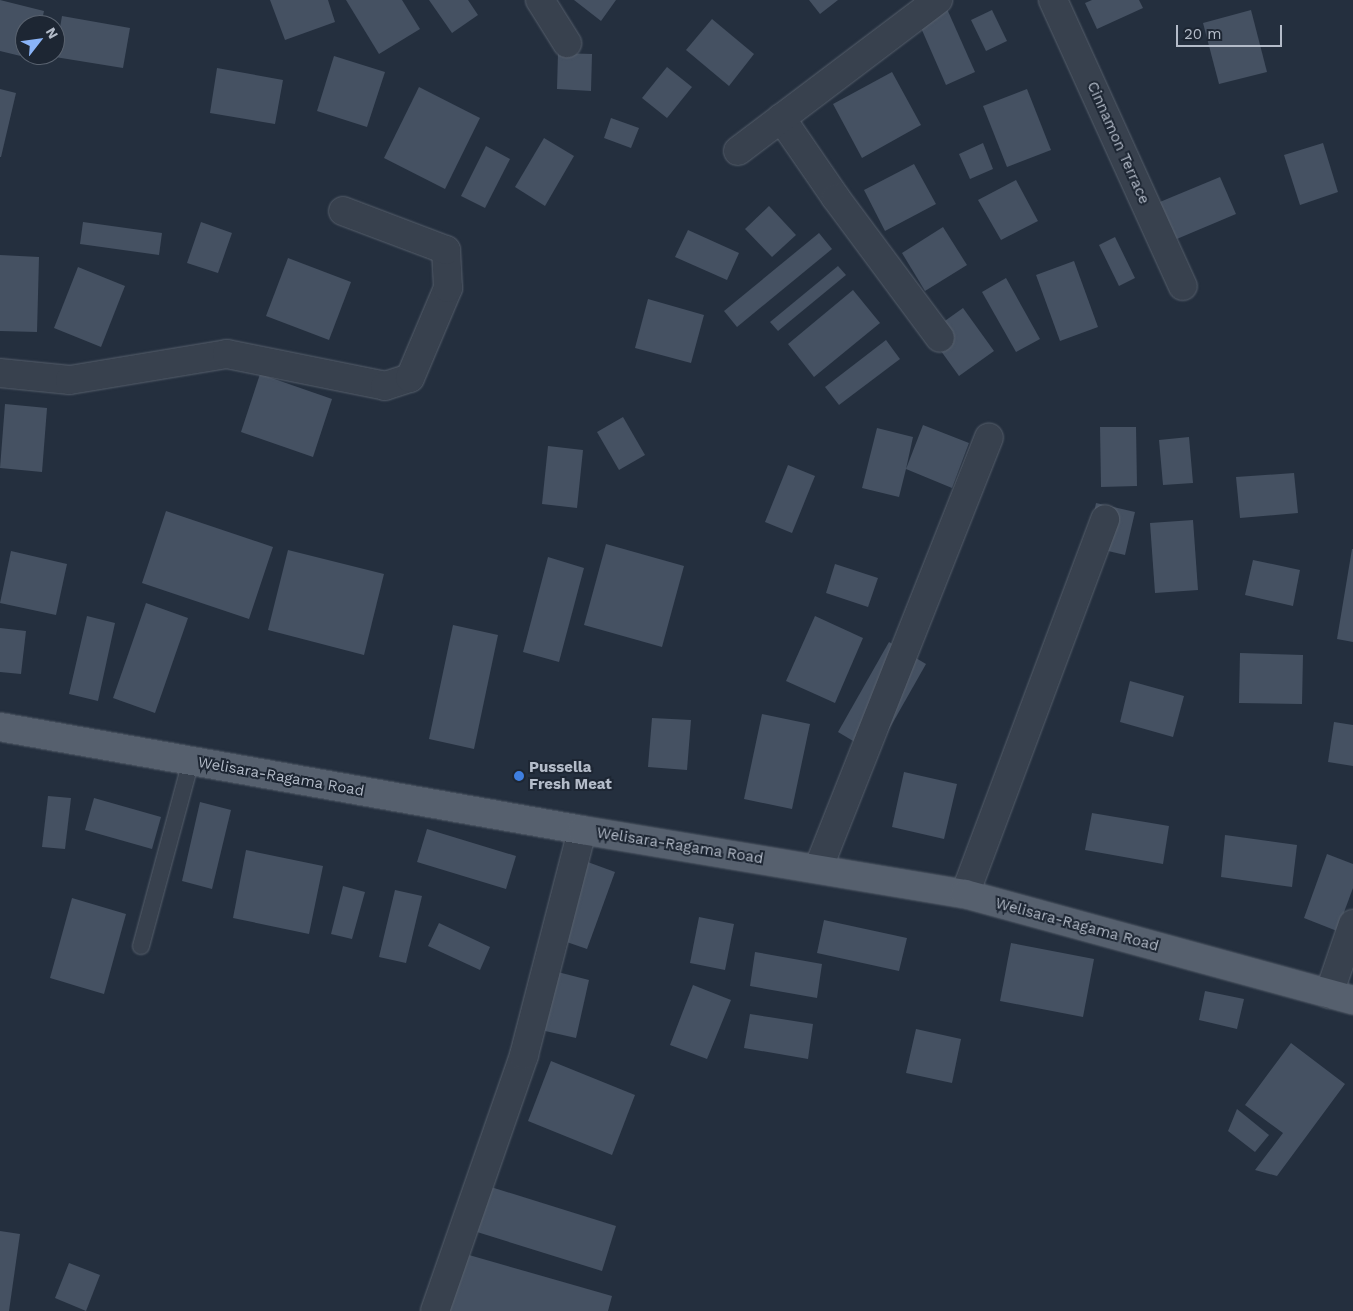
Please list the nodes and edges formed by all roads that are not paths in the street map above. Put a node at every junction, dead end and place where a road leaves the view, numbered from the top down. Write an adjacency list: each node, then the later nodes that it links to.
1 (540, 0): 4 (street)
2 (938, 0): 5 (street)
3 (1052, 0): 8 (street, Cinnamon Terrace)
4 (567, 43)
5 (781, 118): 6 (street); 9 (street)
6 (738, 151)
7 (343, 210): 10 (street)
8 (1183, 286)
9 (940, 338)
10 (0, 373)
11 (989, 438): 16 (street)
12 (1106, 520): 17 (street)
13 (0, 727): 14 (main road, Welisara-Ragama Road)
14 (191, 761): 15 (main road, Welisara-Ragama Road); 19 (lane)
15 (582, 830): 16 (main road, Welisara-Ragama Road); 21 (street)
16 (818, 869): 17 (main road, Welisara-Ragama Road)
17 (965, 894): 20 (main road, Welisara-Ragama Road)
18 (1353, 924): 20 (street)
19 (141, 946)
20 (1341, 997)
21 (434, 1311)

